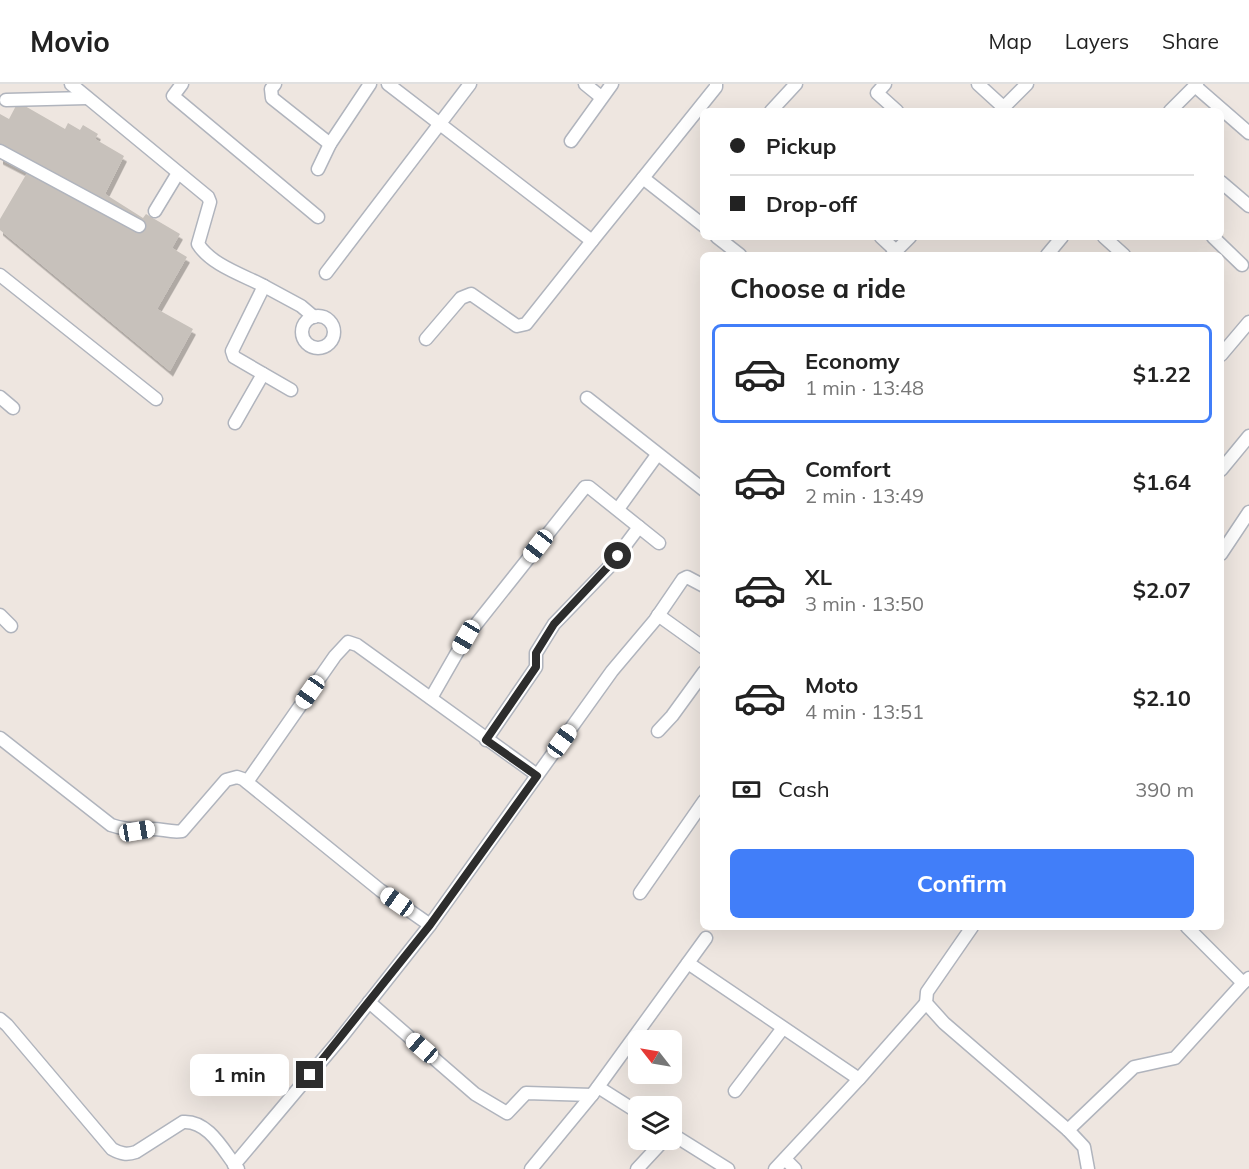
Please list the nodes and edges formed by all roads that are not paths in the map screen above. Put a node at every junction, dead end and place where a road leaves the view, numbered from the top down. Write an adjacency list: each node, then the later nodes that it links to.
1 (71, 84): 16 (street)
2 (182, 84): 34 (street)
3 (275, 84): 26 (street)
4 (370, 84): 26 (street)
5 (388, 84): 23 (street)
6 (470, 84): 23 (street)
7 (585, 84): 15 (street)
8 (612, 84): 15 (street)
9 (716, 84): 30 (street)
10 (796, 84): 18 (street)
11 (885, 84): 19 (street)
12 (978, 84): 13 (street)
13 (1027, 84)
14 (1196, 85): 20 (street); 21 (street)
15 (601, 97): 25 (street)
16 (87, 98): 17 (street); 29 (street)
17 (6, 100)
18 (774, 108)
19 (894, 108)
20 (1173, 108)
21 (1221, 108)
22 (1224, 110): 24 (street)
23 (439, 124): 43 (street); 50 (street)
24 (1249, 133)
25 (571, 141)
26 (330, 144): 28 (street)
27 (0, 151): 36 (street)
28 (318, 168)
29 (178, 173): 33 (street); 52 (street)
30 (643, 178): 35 (street); 43 (street)
31 (1224, 185): 32 (street)
32 (1249, 206)
33 (155, 211)
34 (318, 217)
35 (700, 223)
36 (139, 226)
37 (721, 240): 44 (street)
38 (883, 240): 45 (street)
39 (906, 240): 46 (street)
40 (1060, 240): 47 (street)
41 (1107, 240): 48 (street)
42 (1216, 240): 49 (street)
43 (592, 241): 55 (street)
44 (736, 252)
45 (893, 252)
46 (895, 252)
47 (1050, 252)
48 (1121, 252)
49 (1242, 265)
50 (326, 273)
51 (0, 275): 61 (street)
52 (264, 286): 53 (street); 57 (street)
53 (314, 317)
54 (1249, 322): 56 (street)
55 (426, 339)
56 (1224, 352)
57 (263, 374): 58 (street); 63 (street)
58 (291, 390)
59 (0, 397): 62 (street)
60 (587, 398): 65 (street)
61 (156, 399)
62 (13, 408)
63 (235, 423)
64 (1249, 436): 66 (street)
65 (657, 455): 67 (street); 68 (street)
66 (1224, 466)
67 (700, 486)
68 (618, 509): 70 (street); 79 (street)
69 (1248, 517): 72 (street)
70 (639, 527): 71 (street); 82 (street)
71 (659, 543)
72 (1224, 550)
73 (700, 583): 75 (street)
74 (0, 615): 76 (street)
75 (658, 615): 77 (street); 83 (street)
76 (11, 626)
77 (700, 645)
78 (700, 678): 80 (street)
79 (431, 698): 82 (street); 84 (street)
80 (658, 731)
81 (0, 738): 84 (street)
82 (486, 740): 83 (street)
83 (537, 776): 87 (street)
84 (247, 782): 87 (street)
85 (700, 807): 86 (street)
86 (640, 893)
87 (430, 925): 93 (street)
88 (970, 930): 94 (street)
89 (1190, 930): 92 (street)
90 (706, 938): 91 (street)
91 (688, 963): 96 (street); 98 (street)
92 (1246, 980): 101 (street)
93 (369, 1002): 98 (street); 105 (street)
94 (926, 1003): 97 (street); 101 (street)
95 (0, 1019): 105 (street)
96 (783, 1028): 97 (street); 99 (street)
97 (859, 1079): 104 (street)
98 (595, 1091): 100 (street); 106 (street)
99 (735, 1091)
100 (628, 1108)
101 (1068, 1130): 111 (street)
102 (682, 1140): 108 (street)
103 (655, 1150): 107 (street)
104 (785, 1159): 109 (street); 110 (street)
105 (236, 1167)
106 (531, 1169)
107 (637, 1169)
108 (728, 1169)
109 (775, 1169)
110 (795, 1169)
111 (1088, 1169)

